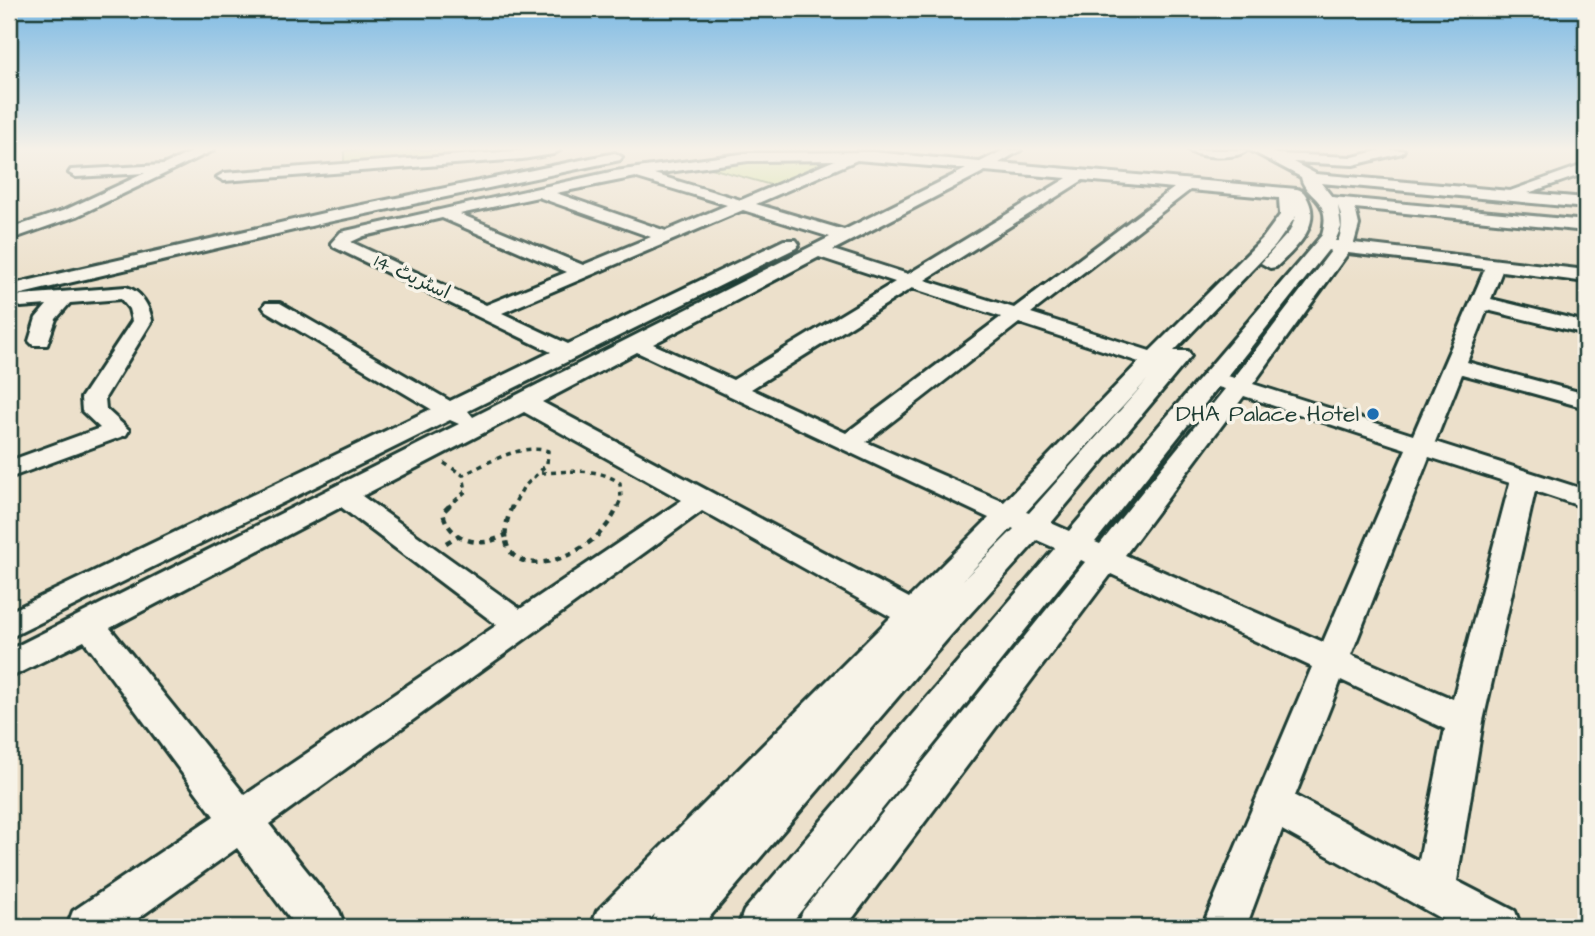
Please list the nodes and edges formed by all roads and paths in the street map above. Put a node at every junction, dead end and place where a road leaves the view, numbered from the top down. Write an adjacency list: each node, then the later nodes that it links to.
1 (115, 194): 18 (street)
2 (437, 194): 33 (street)
3 (526, 194): 21 (street)
4 (545, 194): 24 (street)
5 (706, 194): 20 (street)
6 (768, 194): 20 (street)
7 (904, 194): 25 (street)
8 (914, 194): 25 (street)
9 (1052, 194): 31 (street)
10 (1177, 194): 38 (street)
11 (1294, 194): 43 (street)
12 (1302, 194): 26 (street)
13 (1315, 194): 26 (street)
14 (1372, 194): 22 (street)
15 (1478, 194): 16 (street)
16 (1517, 196): 19 (street)
17 (137, 198): 18 (street)
18 (101, 200): 23 (street)
19 (1586, 203)
20 (742, 205): 24 (street); 25 (street)
21 (443, 213): 28 (street); 37 (street, اسٹریٹ 14)
22 (1586, 226)
23 (9, 235)
24 (668, 237): 28 (street)
25 (828, 238): 31 (street); 41 (street); 42 (street)
26 (1320, 243): 27 (street); 43 (street); 45 (street)
27 (1491, 265): 29 (street); 35 (street)
28 (584, 272): 37 (street)
29 (1562, 273): 30 (street); 32 (street)
30 (1586, 276)
31 (910, 281): 38 (street); 46 (street)
32 (1586, 283)
33 (9, 291): 34 (street)
34 (64, 298): 40 (street); 54 (street)
35 (1479, 302): 39 (street); 44 (street)
36 (272, 307): 49 (street)
37 (487, 312): 42 (street, اسٹریٹ 14)
38 (1015, 314): 43 (street); 51 (street)
39 (1586, 328)
40 (40, 341)
41 (634, 343): 46 (street); 47 (street)
42 (568, 352): 49 (street)
43 (1163, 362): 61 (street)
44 (1454, 365): 48 (street); 52 (street)
45 (1226, 382): 52 (street); 63 (street); 64 (street)
46 (733, 390): 51 (street)
47 (522, 401): 50 (street); 60 (street)
48 (1586, 401)
49 (450, 411): 50 (street); 67 (street)
50 (474, 425): 53 (street)
51 (848, 443): 61 (street)
52 (1420, 446): 57 (street); 69 (street)
53 (424, 452): 56 (path); 58 (street)
54 (9, 470)
55 (541, 472): 56 (path); 62 (path); 62 (path)
56 (463, 475): 62 (path)
57 (1524, 480): 59 (street); 71 (street)
58 (342, 495): 66 (street); 68 (street)
59 (1586, 499)
60 (700, 500): 65 (street); 68 (street)
61 (1021, 520): 63 (street); 65 (street)
62 (506, 535)
63 (1075, 544): 64 (street); 79 (street)
64 (1105, 557): 69 (street); 80 (street)
65 (925, 621): 77 (street); 78 (street)
66 (89, 624): 70 (street); 73 (street)
67 (9, 626)
68 (521, 626): 73 (street)
69 (1332, 660): 71 (street); 72 (street)
70 (9, 665)
71 (1465, 721): 74 (street)
72 (1272, 804): 74 (street); 81 (street)
73 (241, 821): 75 (street); 76 (street)
74 (1434, 891): 82 (street)
75 (89, 927)
76 (323, 927)
77 (612, 927)
78 (672, 927)
79 (760, 927)
80 (818, 927)
81 (1224, 927)
82 (1499, 927)

